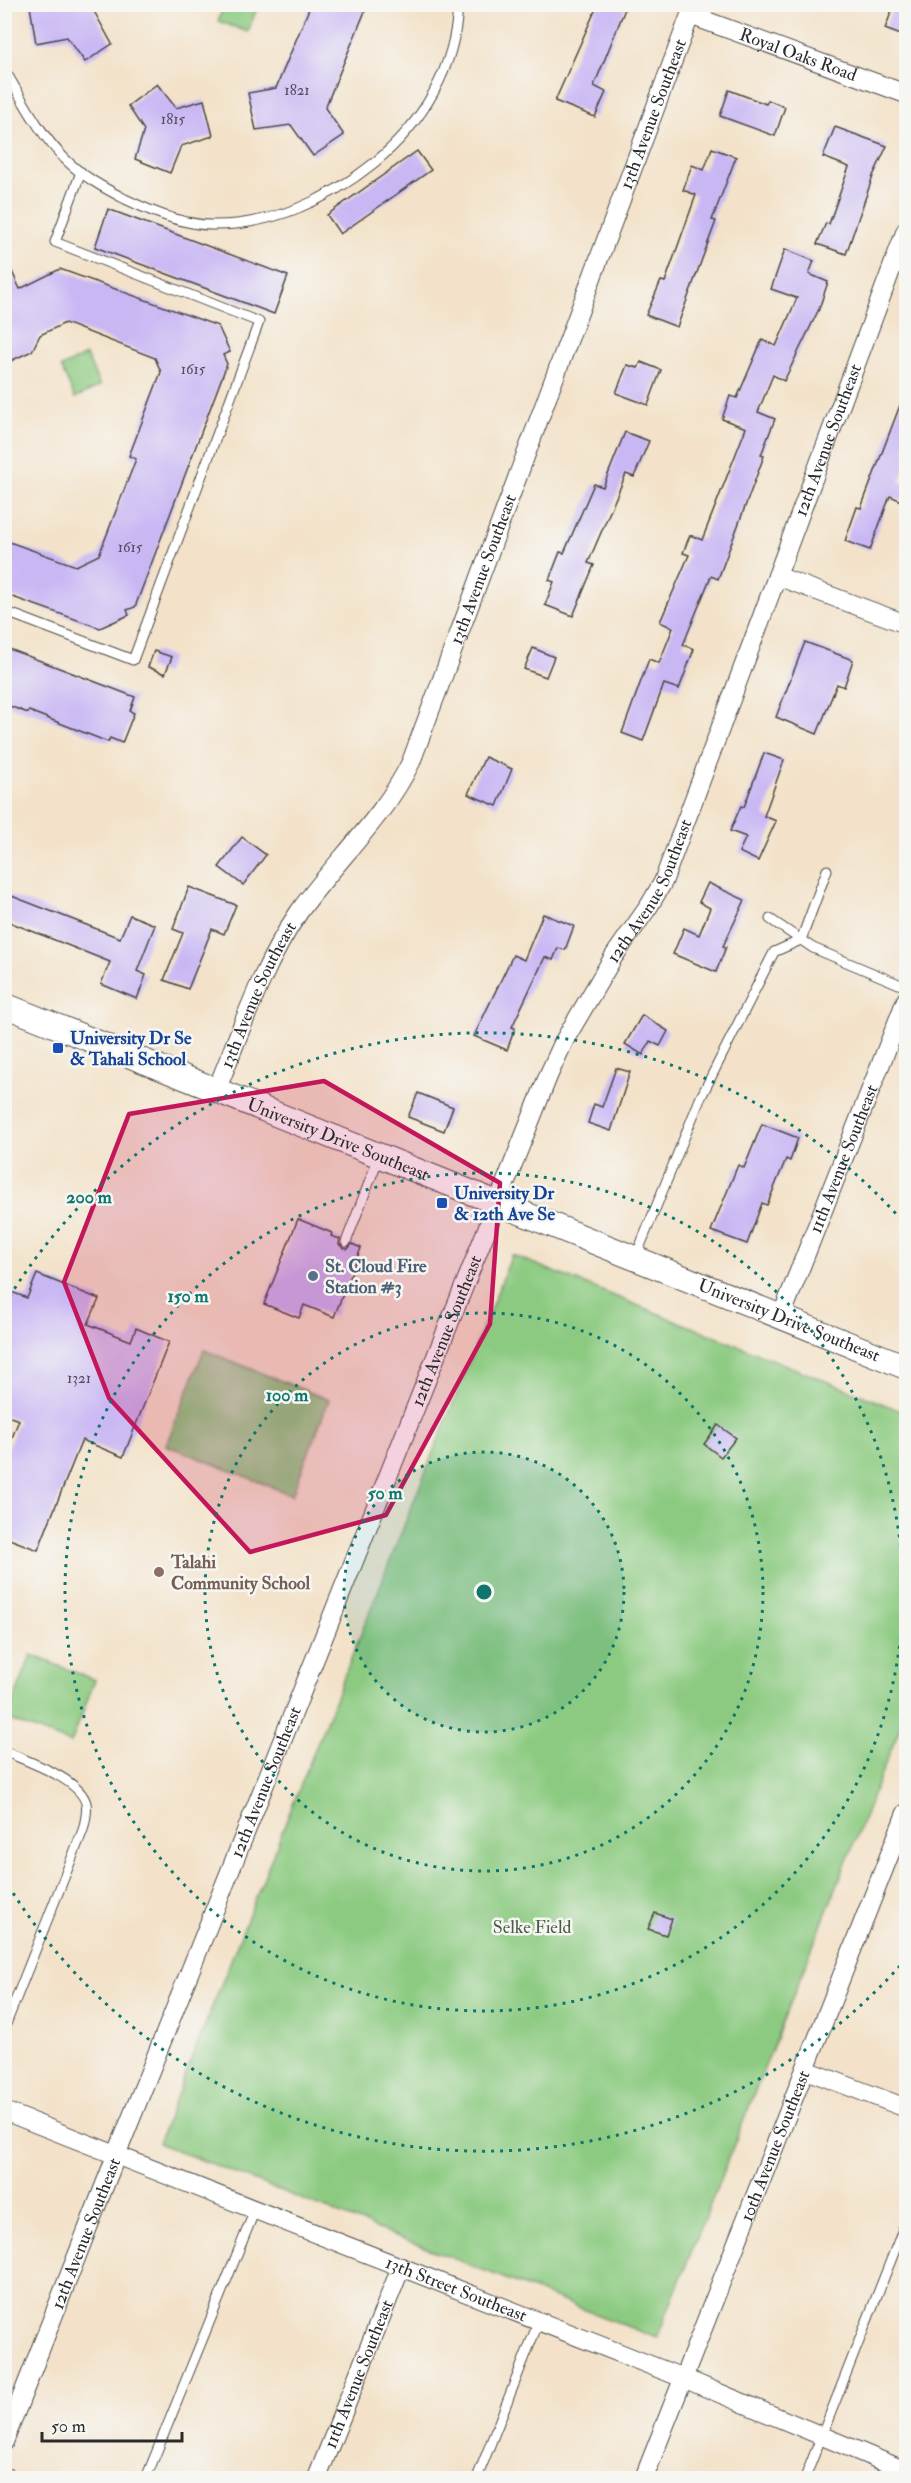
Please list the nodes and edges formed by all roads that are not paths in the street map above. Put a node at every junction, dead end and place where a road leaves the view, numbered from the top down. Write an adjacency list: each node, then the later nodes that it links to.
1 (458, 4): 5 (lane)
2 (690, 15): 4 (street, Royal Oaks Road); 16 (street, 13th Avenue Southeast)
3 (4, 69): 5 (lane)
4 (906, 94)
5 (81, 172): 8 (lane)
6 (906, 230): 7 (street, 12th Avenue Southeast)
7 (777, 576): 9 (street); 18 (street, 12th Avenue Southeast)
8 (4, 611)
9 (906, 624)
10 (827, 870): 12 (lane)
11 (770, 919): 12 (lane)
12 (801, 940): 13 (lane); 20 (lane)
13 (906, 987)
14 (906, 1000): 21 (street, 11th Avenue Southeast)
15 (4, 1005): 16 (street, University Drive Southeast)
16 (216, 1091): 17 (street, University Drive Southeast)
17 (379, 1156): 18 (street, University Drive Southeast); 19 (lane)
18 (498, 1203): 20 (street, University Drive Southeast); 29 (street, 12th Avenue Southeast)
19 (346, 1242)
20 (635, 1258): 21 (street, University Drive Southeast)
21 (781, 1317): 22 (street, University Drive Southeast)
22 (906, 1367)
23 (4, 1751): 25 (lane)
24 (906, 1813): 26 (street, 10th Avenue Southeast)
25 (4, 2029)
26 (806, 2070): 27 (street); 34 (street, 10th Avenue Southeast)
27 (906, 2108)
28 (4, 2111): 29 (street, 13th Street Southeast)
29 (116, 2156): 30 (street, 13th Street Southeast); 36 (street, 12th Avenue Southeast)
30 (255, 2210): 32 (street, 13th Street Southeast); 38 (lane)
31 (906, 2222): 35 (lane)
32 (401, 2267): 33 (street, 13th Street Southeast); 39 (street, 11th Avenue Southeast)
33 (539, 2321): 34 (street, 13th Street Southeast); 40 (lane)
34 (683, 2378): 35 (street, 13th Street Southeast); 41 (street, 10th Avenue Southeast)
35 (822, 2436): 37 (street, 13th Street Southeast); 42 (lane)
36 (4, 2442)
37 (906, 2471)
38 (146, 2478)
39 (316, 2478)
40 (477, 2478)
41 (644, 2478)
42 (805, 2478)

